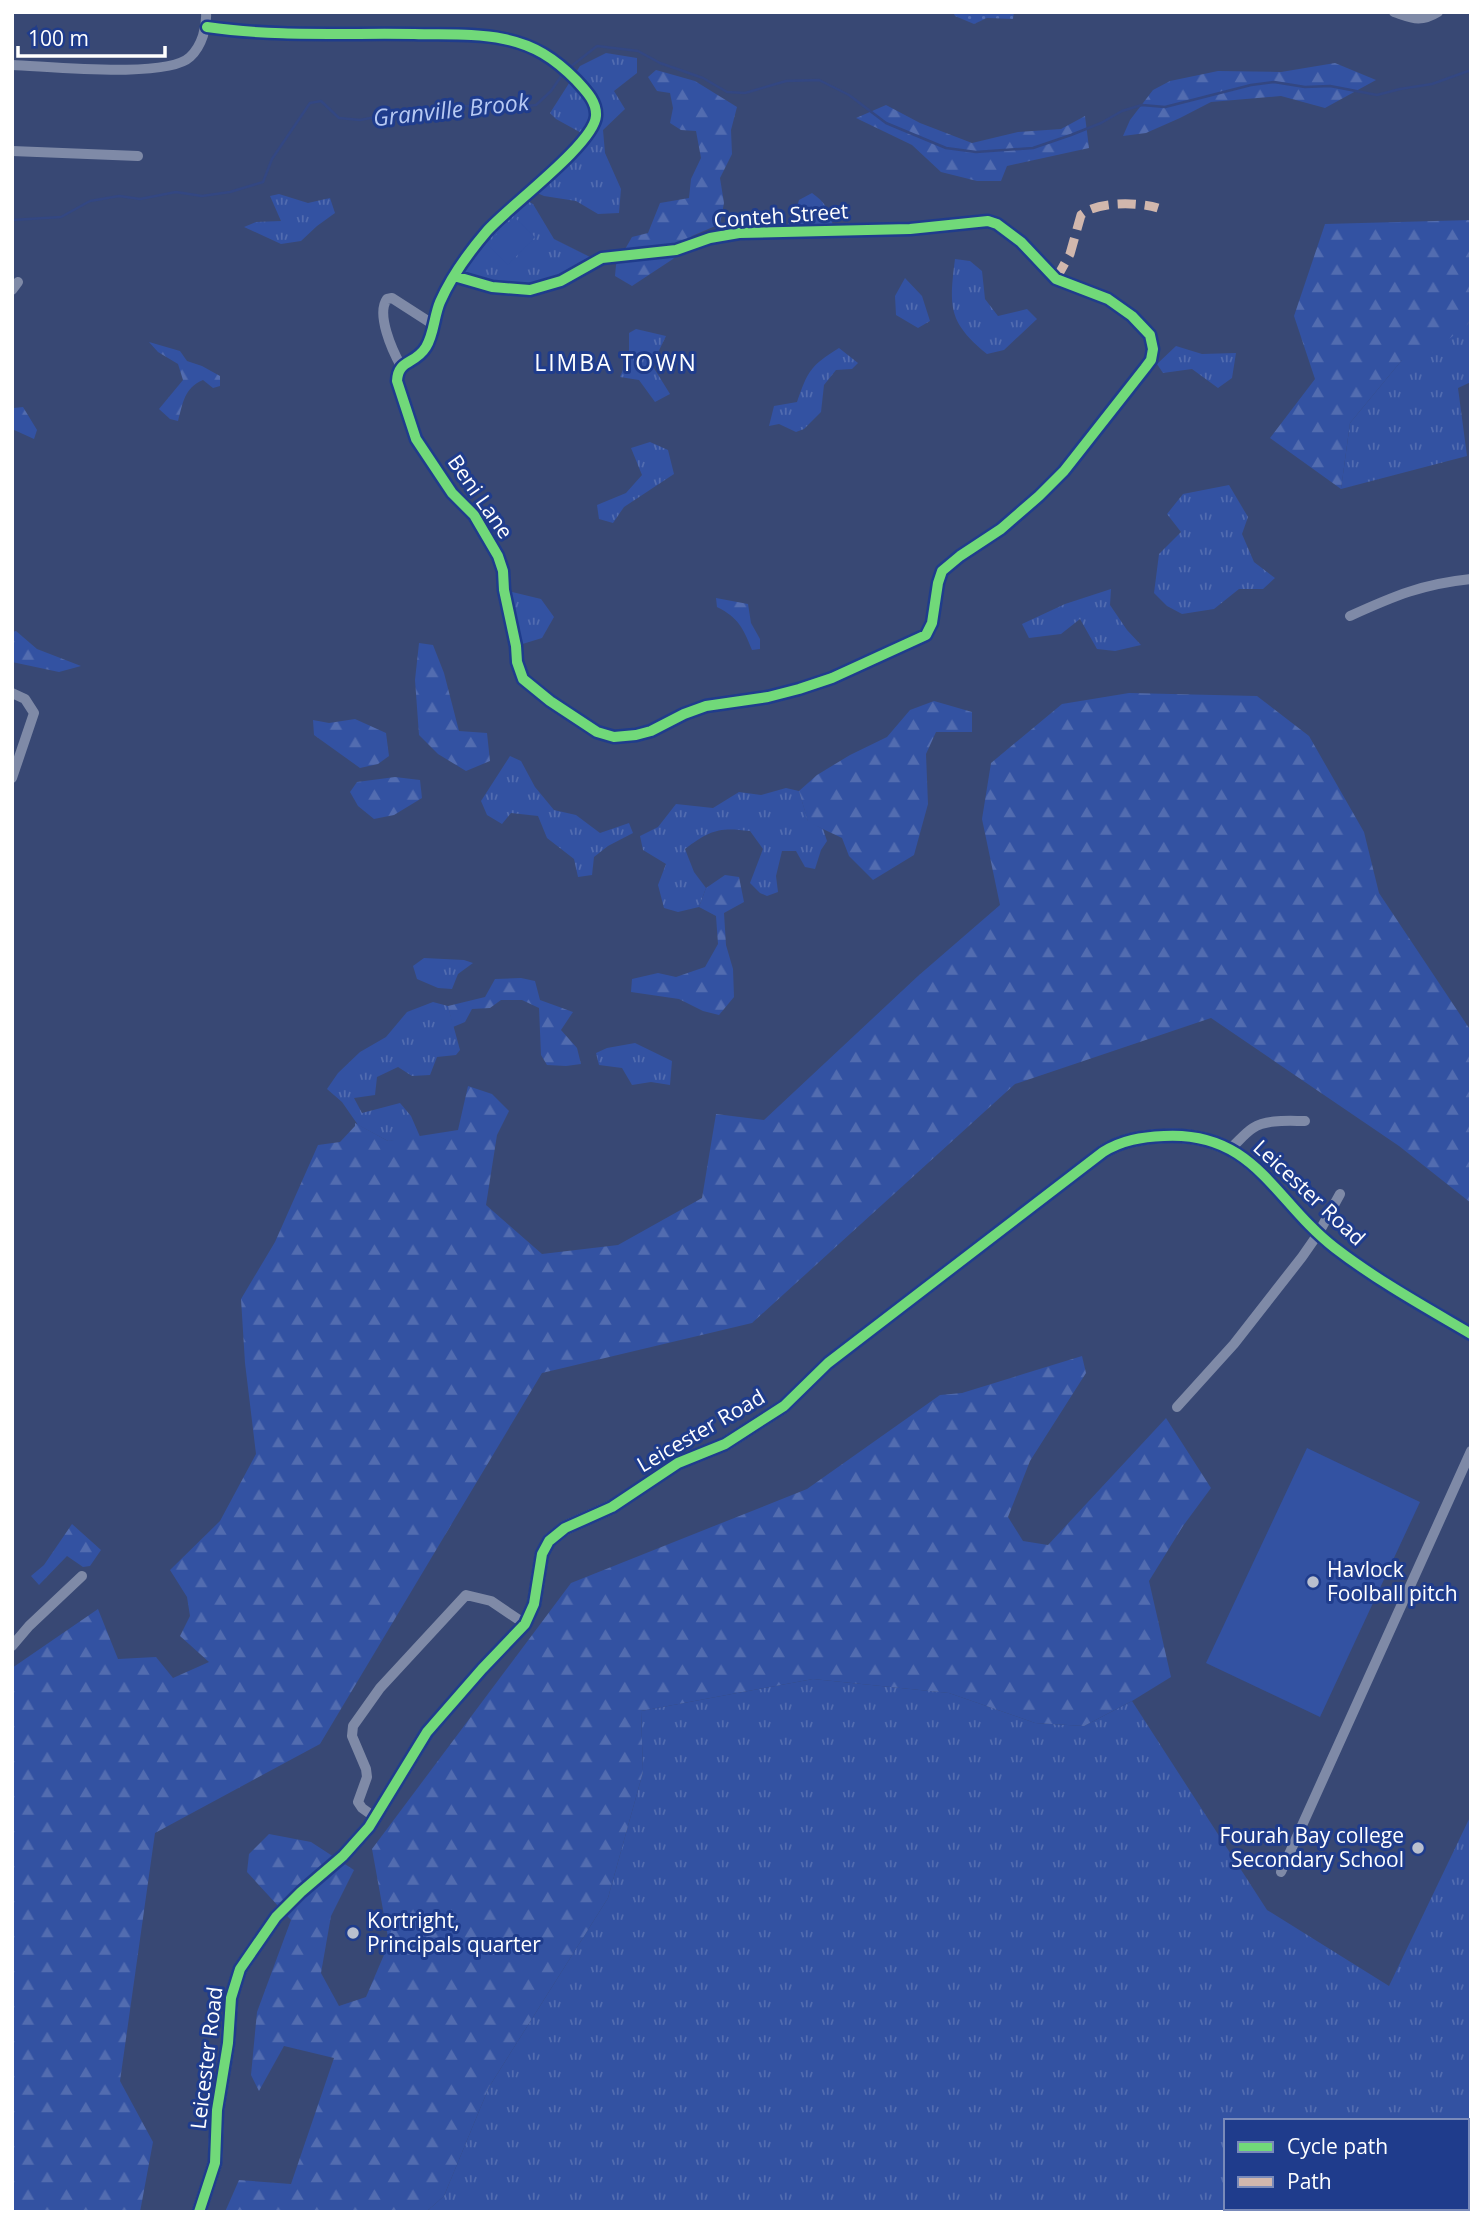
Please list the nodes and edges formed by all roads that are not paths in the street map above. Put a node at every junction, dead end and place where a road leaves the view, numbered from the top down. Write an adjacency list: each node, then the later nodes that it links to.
1 (206, 12): 4 (street)
2 (1394, 12): 3 (street)
3 (1438, 12)
4 (207, 27): 5 (street); 8 (street)
5 (12, 65)
6 (12, 151): 7 (street)
7 (138, 156)
8 (454, 276): 9 (street); 13 (street, Conteh Street)
9 (434, 325): 10 (street); 10 (street, Beni Lane)
10 (401, 366): 13 (street, Beni Lane)
11 (1471, 579): 12 (street)
12 (1350, 616)
13 (918, 640)
14 (12, 693): 15 (street)
15 (12, 778)
16 (1305, 1121): 17 (street)
17 (1231, 1149): 19 (street, Leicester Road); 24 (street, Leicester Road)
18 (1340, 1194): 19 (street)
19 (1318, 1234): 20 (street, Leicester Road); 21 (street)
20 (1471, 1334)
21 (1177, 1407)
22 (1471, 1451): 27 (street)
23 (82, 1576): 25 (street)
24 (525, 1624): 26 (street, Leicester Road); 26 (street)
25 (12, 1646)
26 (376, 1818): 28 (street, Leicester Road)
27 (1281, 1872)
28 (199, 2212)

